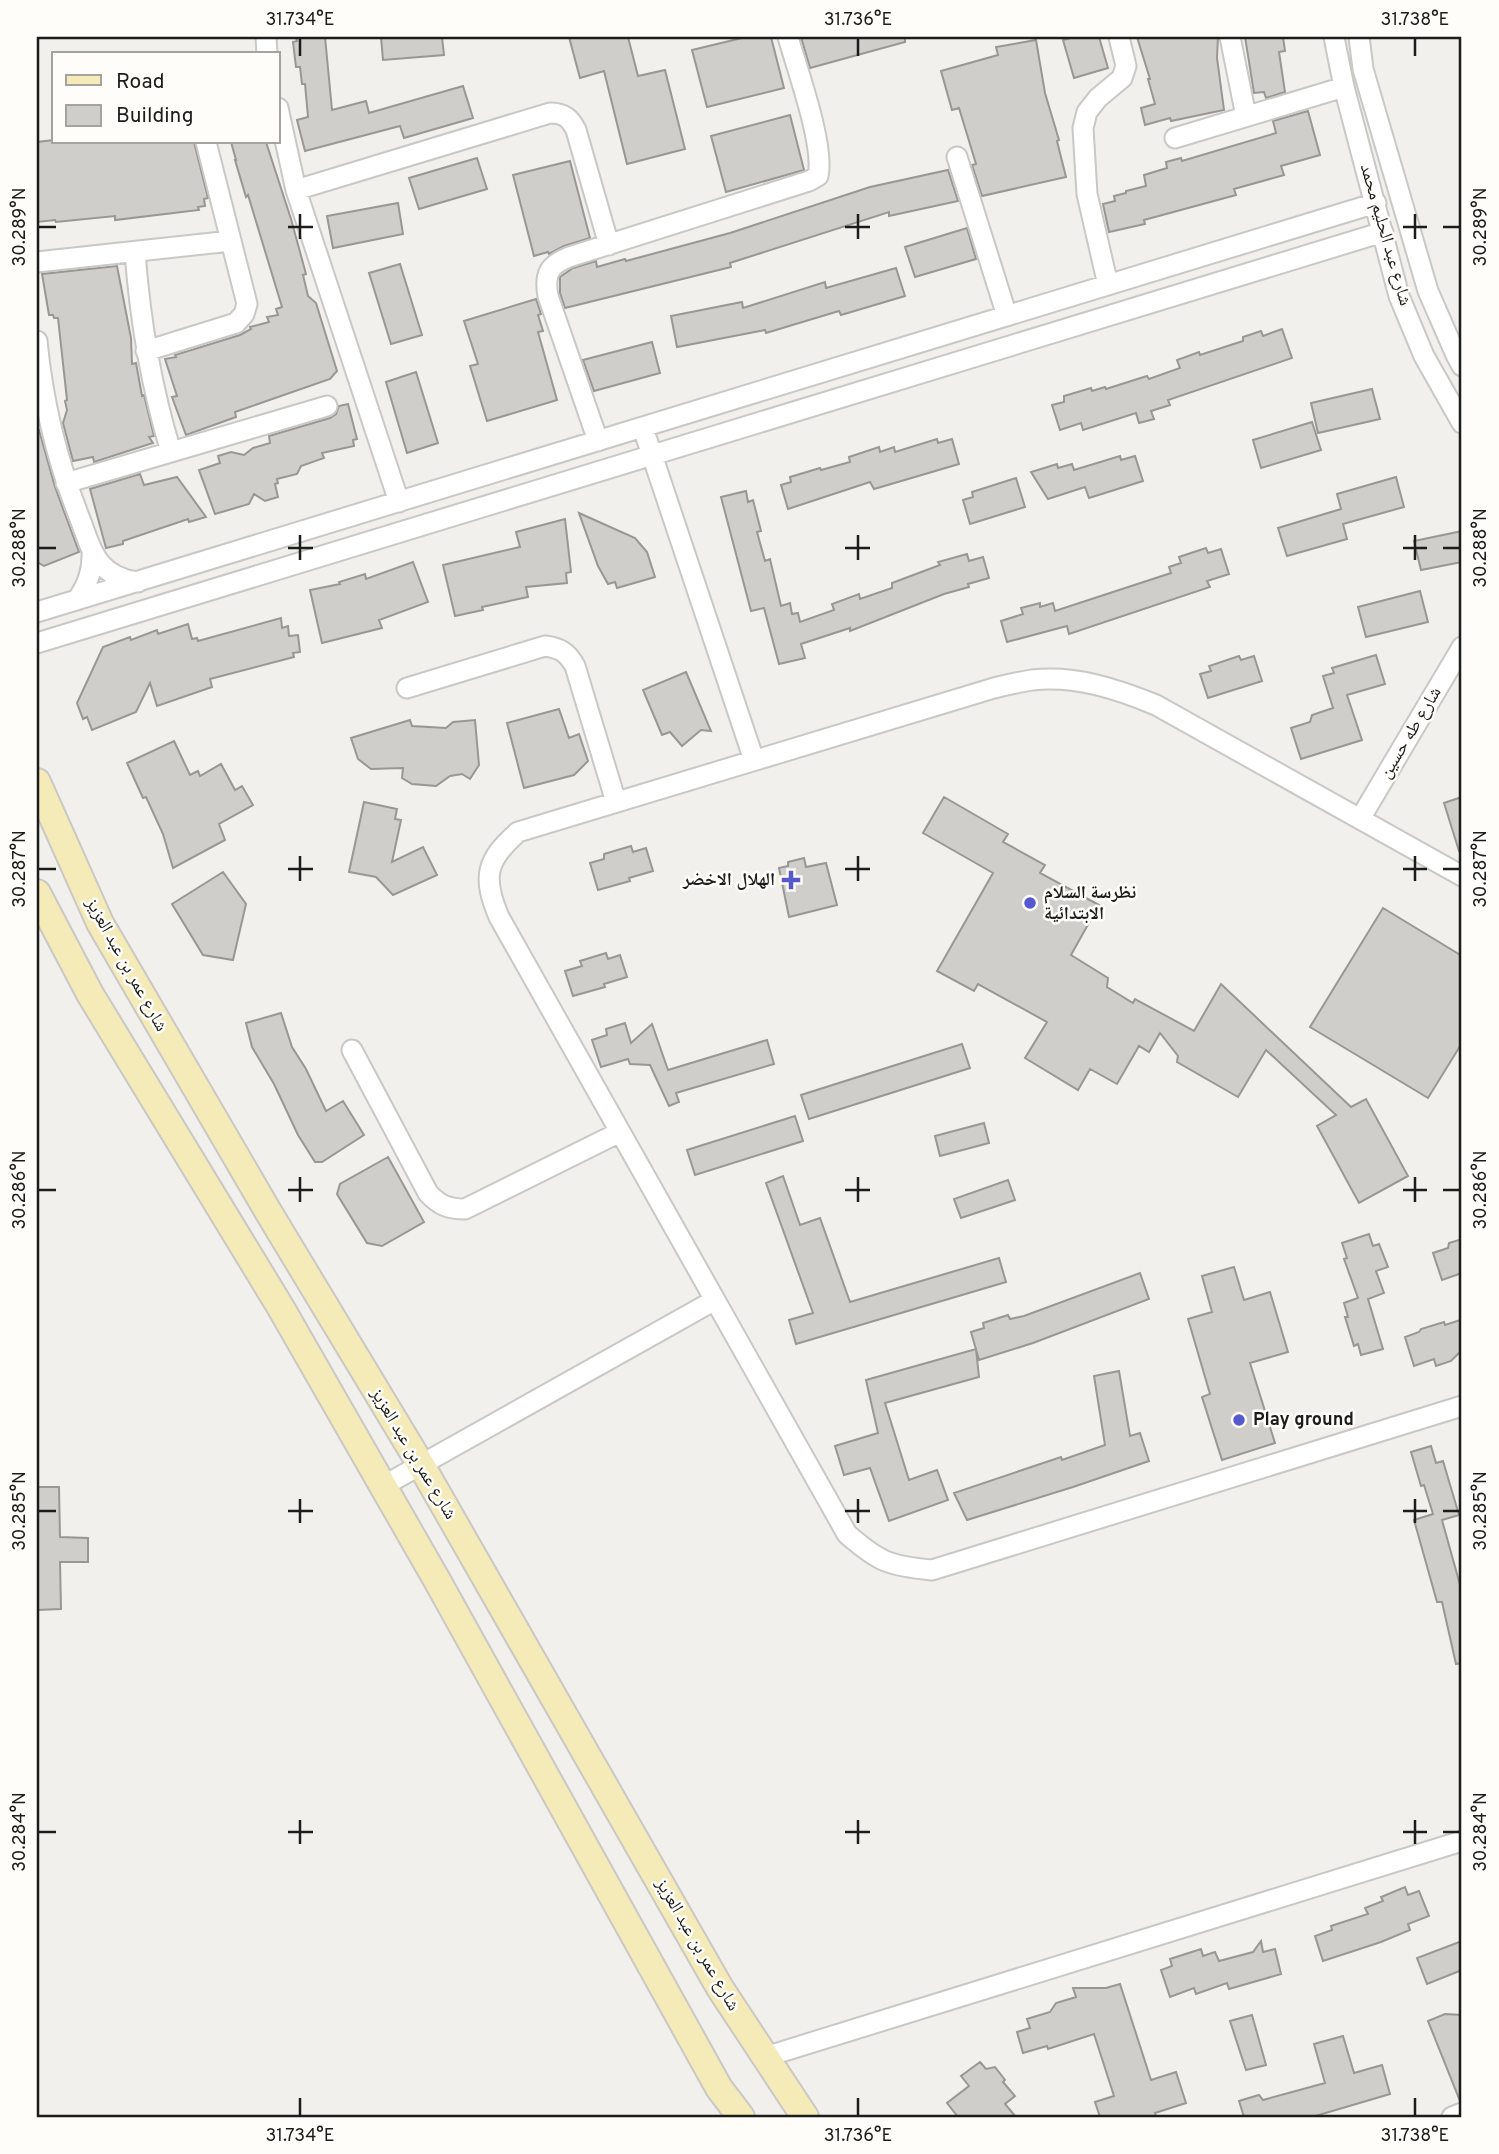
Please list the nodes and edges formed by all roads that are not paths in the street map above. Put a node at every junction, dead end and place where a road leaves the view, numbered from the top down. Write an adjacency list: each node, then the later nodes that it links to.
1 (788, 37): 16 (street)
2 (1119, 37): 19 (street)
3 (1230, 37): 7 (street)
4 (1334, 37): 6 (street, شارع عبد الحليم محمد)
5 (1359, 37): 23 (street, شارع عبد الحليم محمد)
6 (1344, 87): 7 (street); 13 (street, شارع عبد الحليم محمد)
7 (1246, 116): 9 (street)
8 (280, 117): 12 (street)
9 (1175, 138)
10 (207, 144): 15 (street)
11 (957, 156): 20 (street)
12 (296, 190): 16 (street); 31 (street)
13 (1376, 203): 14 (street, شارع عبد الحليم محمد); 19 (street)
14 (1383, 232): 25 (street, شارع عبد الحليم محمد); 29 (street)
15 (231, 241): 17 (street); 22 (street)
16 (609, 245): 27 (street)
17 (135, 252): 18 (street); 22 (street)
18 (37, 262)
19 (1108, 285): 20 (street)
20 (1007, 316): 26 (street)
21 (37, 341): 30 (street)
22 (146, 351): 28 (street)
23 (1462, 366)
24 (327, 406): 28 (street)
25 (1462, 423)
26 (643, 428): 27 (street); 29 (street)
27 (598, 441): 31 (street)
28 (171, 452): 30 (street)
29 (652, 455): 36 (street); 39 (street)
30 (66, 483): 32 (street)
31 (399, 502): 33 (street)
32 (92, 551): 33 (street); 34 (street)
33 (139, 582): 34 (street)
34 (77, 600): 35 (street)
35 (37, 612)
36 (37, 643)
37 (1462, 647): 42 (street, شارع طه حسين)
38 (407, 688): 41 (street)
39 (754, 760): 41 (street); 42 (street)
40 (37, 782): 49 (street, شارع عمر بن عبد العزيز)
41 (615, 802): 46 (street)
42 (1360, 818): 43 (street)
43 (1462, 876)
44 (37, 893): 50 (street)
45 (352, 1050): 46 (street)
46 (620, 1132): 47 (street)
47 (715, 1300): 48 (street); 49 (street)
48 (1462, 1406)
49 (421, 1465): 50 (street); 52 (street, شارع عمر بن عبد العزيز)
50 (383, 1486): 54 (street)
51 (1462, 1841): 52 (street)
52 (765, 2057): 55 (street, شارع عمر بن عبد العزيز)
53 (1462, 2113): 56 (street)
54 (741, 2117)
55 (805, 2117)
56 (1452, 2117)

